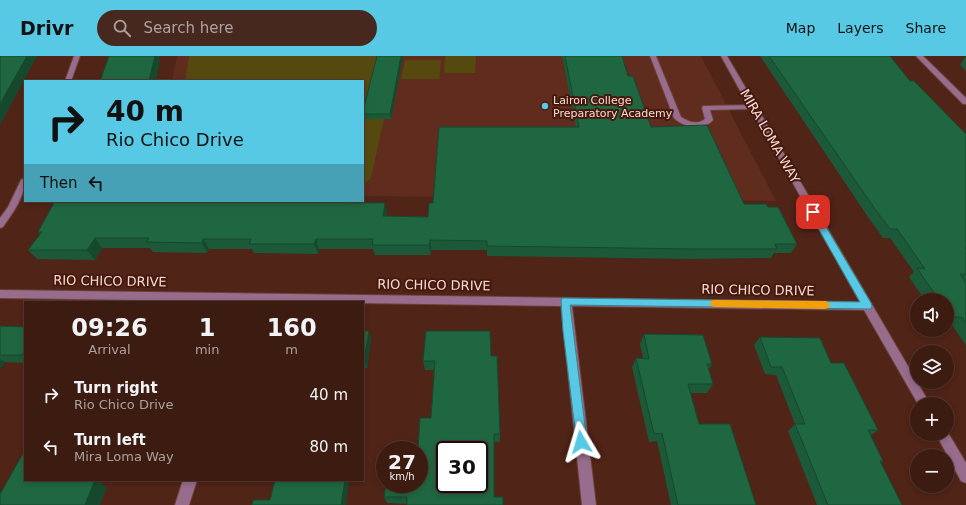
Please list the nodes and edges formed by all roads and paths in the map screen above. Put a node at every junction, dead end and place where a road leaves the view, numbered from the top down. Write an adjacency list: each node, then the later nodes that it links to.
1 (77, 56): 5 (street)
2 (653, 56): 7 (street)
3 (724, 56): 7 (street, MIRA LOMA WAY)
4 (919, 56): 6 (street)
5 (68, 80)
6 (966, 102)
7 (753, 107): 13 (street, MIRA LOMA WAY)
8 (24, 182): 9 (street)
9 (0, 225)
10 (0, 294): 11 (street, RIO CHICO DRIVE)
11 (252, 299): 12 (street, RIO CHICO DRIVE)
12 (566, 301): 13 (street, RIO CHICO DRIVE); 19 (street)
13 (867, 306): 14 (street, MIRA LOMA WAY)
14 (920, 397)
15 (946, 441): 16 (street)
16 (966, 476)
17 (190, 481): 18 (street)
18 (182, 505)
19 (589, 505)

